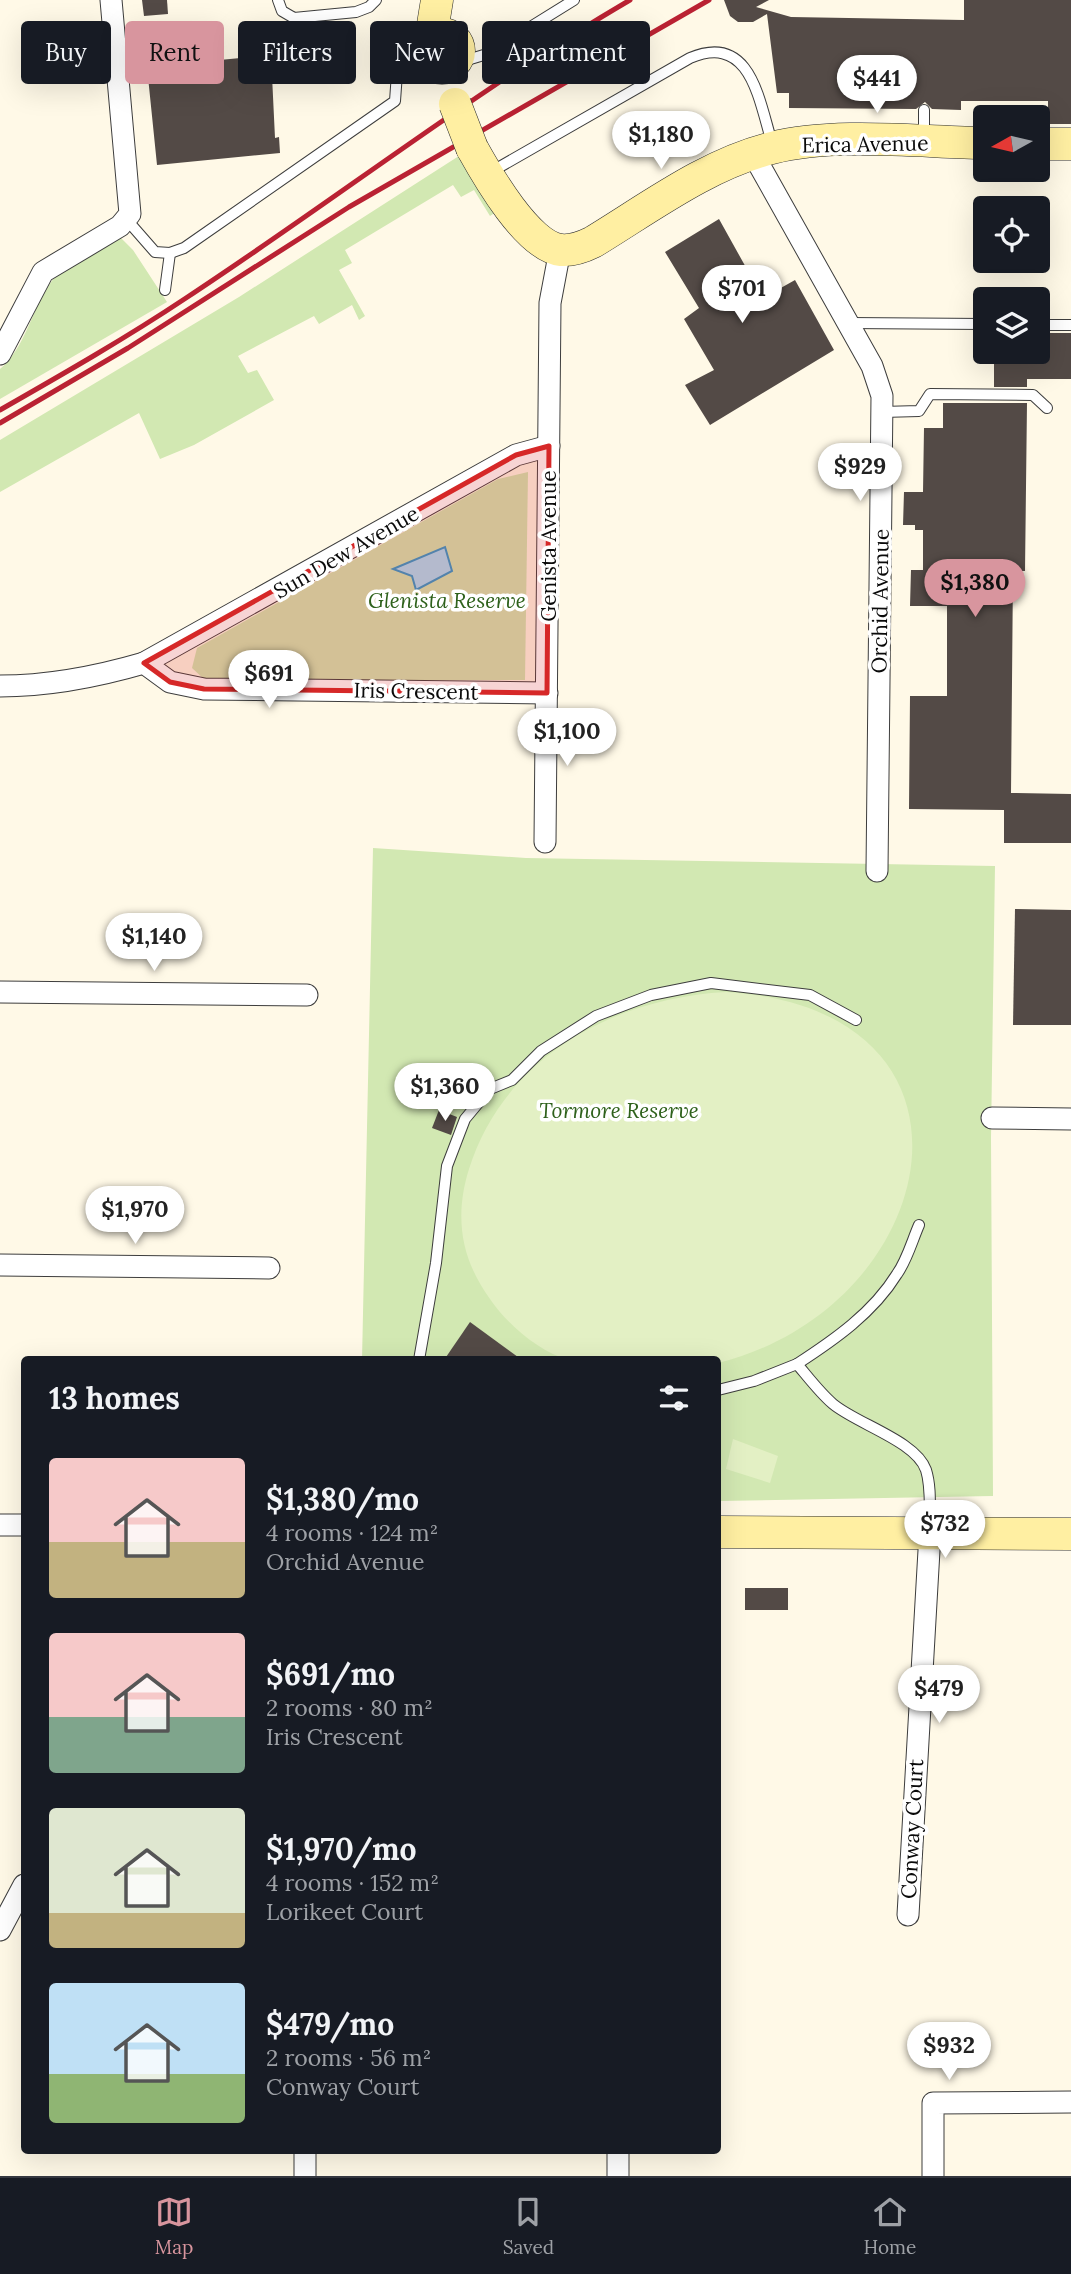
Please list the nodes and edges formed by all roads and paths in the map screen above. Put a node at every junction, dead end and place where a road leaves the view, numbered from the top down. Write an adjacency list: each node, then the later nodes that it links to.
1 (111, 0): 19 (street)
2 (278, 0): 3 (lane)
3 (376, 0)
4 (437, 0): 7 (main road)
5 (444, 0): 8 (main road)
6 (574, 0): 9 (lane)
7 (438, 21)
8 (442, 21)
9 (468, 54)
10 (396, 84): 21 (lane)
11 (455, 84): 18 (main road, bridge)
12 (924, 110): 13 (lane)
13 (924, 142): 14 (main road, Erica Avenue); 17 (main road, Erica Avenue)
14 (973, 143)
15 (1050, 144): 16 (main road)
16 (1071, 144)
17 (763, 151): 18 (lane); 20 (main road, Erica Avenue); 23 (street, Orchid Avenue)
18 (479, 161): 20 (main road)
19 (127, 220): 21 (lane); 27 (street)
20 (560, 250): 30 (street, Genista Avenue)
21 (170, 253): 22 (lane)
22 (165, 290)
23 (848, 323): 24 (lane); 29 (street, Orchid Avenue)
24 (973, 324)
25 (1050, 325): 26 (lane)
26 (1071, 325)
27 (0, 354)
28 (1047, 408): 29 (lane)
29 (882, 412): 35 (street, Orchid Avenue)
30 (549, 446): 31 (street, Sun Dew Avenue); 33 (street, Genista Avenue)
31 (144, 663): 32 (street); 33 (street, Iris Crescent)
32 (0, 686)
33 (547, 693): 34 (street, Genista Avenue)
34 (545, 842)
35 (877, 871)
36 (0, 992): 37 (street)
37 (307, 995)
38 (856, 1020): 44 (lane)
39 (992, 1118): 40 (street)
40 (1071, 1119)
41 (919, 1225): 45 (lane)
42 (0, 1265): 43 (street)
43 (269, 1268)
44 (420, 1356)
45 (797, 1364): 46 (lane); 50 (lane)
46 (721, 1389)
47 (0, 1524): 48 (street)
48 (21, 1525)
49 (721, 1532): 50 (main road)
50 (930, 1533): 51 (main road); 53 (street, Conway Court)
51 (1071, 1534)
52 (21, 1891): 54 (street)
53 (908, 1915)
54 (0, 1930)
55 (1071, 2102): 60 (street)
56 (305, 2154): 58 (street)
57 (618, 2154): 59 (street)
58 (305, 2176)
59 (618, 2176)
60 (933, 2176)

